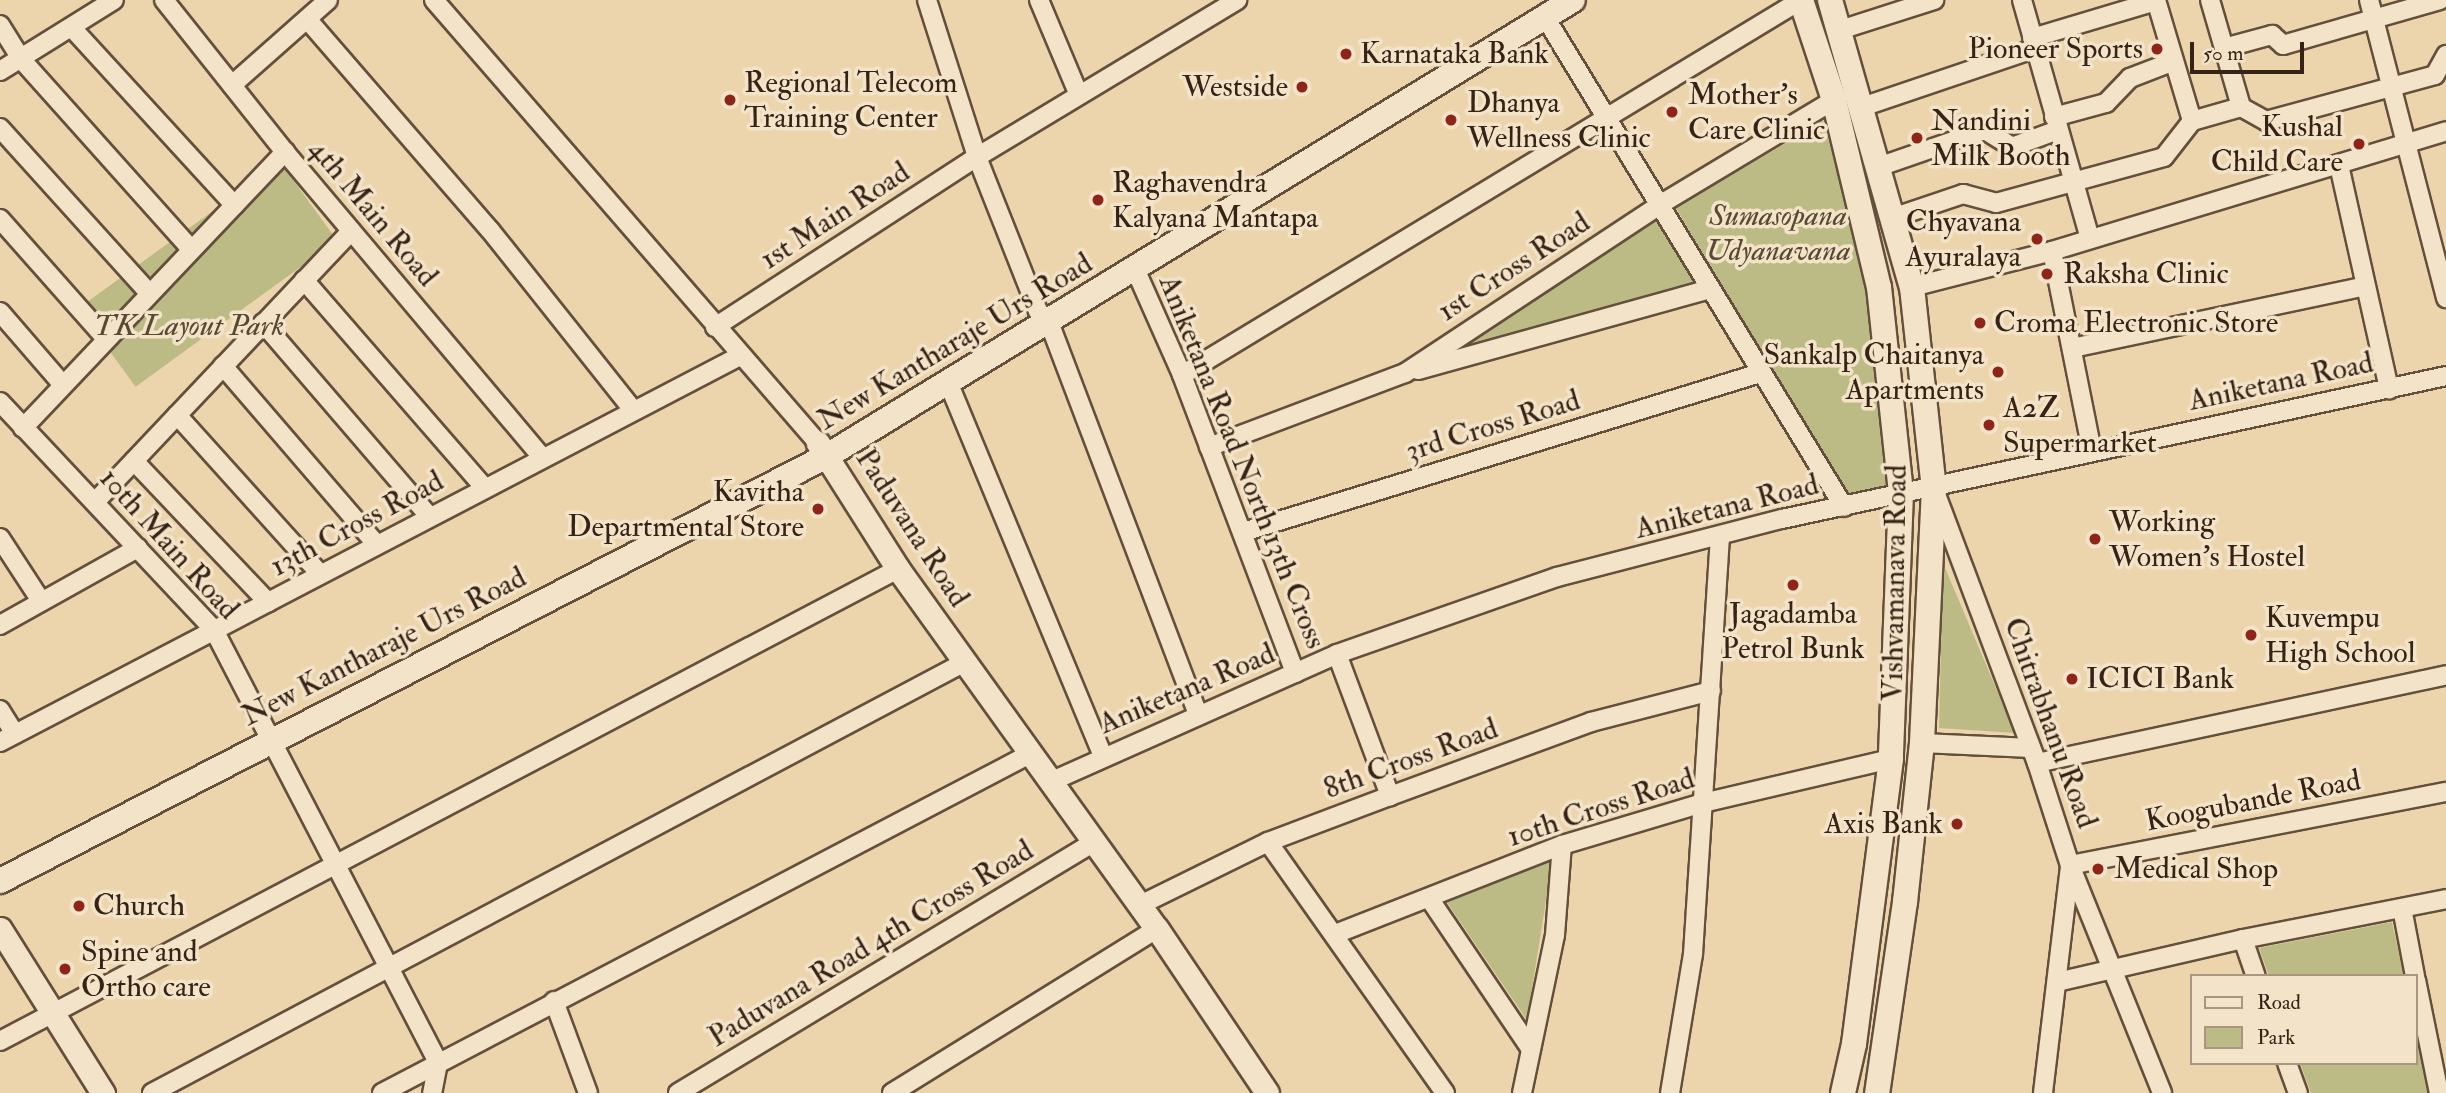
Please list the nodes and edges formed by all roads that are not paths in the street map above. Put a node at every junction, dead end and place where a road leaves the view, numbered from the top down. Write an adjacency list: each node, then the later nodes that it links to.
1 (164, 0): 29 (street, 4th Main Road)
2 (328, 0): 18 (street)
3 (434, 0): 64 (street, Paduvana Road)
4 (927, 0): 42 (street)
5 (1039, 0): 31 (street)
6 (1237, 0): 31 (street, 1st Main Road)
7 (1573, 0): 17 (main road, New Kantharaje Urs Road)
8 (1801, 0): 32 (main road, Vishvamanava Road); 35 (street)
9 (1830, 0): 22 (main road, Vishvamanava Road)
10 (1934, 0): 22 (street)
11 (2022, 0): 23 (street)
12 (2156, 0): 23 (street); 27 (street)
13 (2210, 0): 24 (street)
14 (2369, 0): 19 (street)
15 (2440, 0): 19 (street)
16 (109, 1): 21 (street)
17 (1545, 9): 35 (street); 54 (main road, New Kantharaje Urs Road); 62 (main road, New Kantharaje Urs Road)
18 (307, 19): 29 (street); 77 (street)
19 (2374, 19): 24 (street); 30 (street)
20 (0, 24): 26 (street)
21 (73, 29): 26 (street); 47 (street)
22 (1840, 30): 33 (main road, Vishvamanava Road)
23 (2034, 43): 33 (street); 37 (street)
24 (2224, 48): 34 (street)
25 (2446, 55): 30 (street)
26 (21, 59): 28 (street); 52 (street)
27 (2174, 61): 36 (street); 37 (street)
28 (0, 71)
29 (232, 85): 41 (street, 4th Main Road)
30 (2393, 86): 34 (street); 40 (street)
31 (1079, 95): 42 (street, 1st Main Road)
32 (1834, 100): 46 (street, 1st Cross Road); 87 (main road, Vishvamanava Road)
33 (1862, 107): 44 (main road, Vishvamanava Road)
34 (2241, 107): 36 (street)
35 (1608, 116): 46 (street); 71 (street)
36 (2192, 121): 45 (street)
37 (2056, 123): 44 (street); 45 (street)
38 (0, 128): 59 (street)
39 (2446, 131): 40 (street)
40 (2409, 143): 43 (street); 60 (street)
41 (285, 152): 47 (street); 50 (street, 4th Main Road)
42 (977, 157): 62 (street); 64 (street, 1st Main Road)
43 (2339, 165): 51 (street); 56 (street)
44 (1881, 166): 48 (main road, Vishvamanava Road)
45 (2074, 180): 48 (street); 51 (street)
46 (1661, 204): 58 (street); 69 (street, 1st Cross Road)
47 (234, 205): 52 (street)
48 (1895, 218): 57 (main road, Vishvamanava Road)
49 (0, 219): 65 (street)
50 (351, 231): 55 (street); 83 (street, 4th Main Road)
51 (2090, 239): 53 (street)
52 (191, 249): 59 (street)
53 (2052, 251): 57 (street); 66 (street)
54 (1136, 271): 62 (main road, New Kantharaje Urs Road); 71 (street, Aniketana Road North 13th Cross)
55 (304, 279): 63 (street); 85 (street)
56 (2365, 286): 66 (street); 75 (street)
57 (1912, 287): 86 (main road, Vishvamanava Road)
58 (1710, 289): 69 (street); 70 (street)
59 (149, 293): 65 (street)
60 (2446, 298)
61 (0, 312): 74 (street)
62 (1044, 317): 73 (main road, New Kantharaje Urs Road); 81 (main road, New Kantharaje Urs Road); 108 (street)
63 (263, 323): 68 (street); 90 (street)
64 (715, 327): 67 (street, Paduvana Road)
65 (106, 339): 74 (street)
66 (2071, 348): 82 (street)
67 (740, 355): 77 (street, 13th Cross Road); 81 (street, Paduvana Road)
68 (223, 366): 78 (street); 94 (street)
69 (1405, 373): 80 (street, 1st Cross Road)
70 (1760, 373): 89 (street); 91 (street, 3rd Cross Road)
71 (1182, 375): 80 (street, Aniketana Road North 13th Cross)
72 (2446, 376): 75 (street, Aniketana Road)
73 (948, 382): 81 (main road, New Kantharaje Urs Road); 114 (street)
74 (63, 385): 79 (street)
75 (2389, 389): 82 (street, Aniketana Road)
76 (0, 402): 79 (street, 10th Main Road)
77 (634, 411): 83 (street, 13th Cross Road)
78 (177, 415): 84 (street); 97 (street)
79 (23, 428): 88 (street, 10th Main Road)
80 (1209, 447): 91 (street, Aniketana Road North 13th Cross)
81 (822, 450): 96 (street, Paduvana Road); 110 (main road, New Kantharaje Urs Road)
82 (2092, 451): 86 (street, Aniketana Road)
83 (543, 458): 85 (street, 13th Cross Road)
84 (134, 461): 88 (street); 99 (street)
85 (485, 488): 90 (street, 13th Cross Road)
86 (1934, 488): 87 (street, Aniketana Road); 111 (main road, Vishvamanava Road); 113 (street, Chitrabhanu Road)
87 (1900, 493): 89 (street, Aniketana Road); 115 (main road, Vishvamanava Road)
88 (95, 502): 95 (street, 10th Main Road)
89 (1844, 507): 92 (street, Aniketana Road)
90 (430, 517): 94 (street, 13th Cross Road)
91 (1243, 533): 104 (street, Aniketana Road North 13th Cross)
92 (1720, 537): 102 (street, Aniketana Road); 106 (street)
93 (0, 538): 98 (street)
94 (377, 545): 97 (street, 13th Cross Road)
95 (138, 548): 98 (street); 101 (street, 10th Main Road)
96 (898, 569): 103 (street, Paduvana Road); 123 (street)
97 (320, 574): 99 (street, 13th Cross Road)
98 (41, 601): 100 (street)
99 (268, 602): 101 (street, 13th Cross Road)
100 (0, 625)
101 (214, 630): 109 (street, 13th Cross Road); 110 (street, 10th Main Road)
102 (1336, 654): 104 (street, Aniketana Road); 118 (street)
103 (965, 662): 112 (street, Paduvana Road); 134 (street)
104 (1295, 673): 108 (street, Aniketana Road)
105 (2446, 675): 113 (street)
106 (1711, 691): 118 (street, 8th Cross Road); 119 (street)
107 (0, 710): 109 (street)
108 (1198, 714): 114 (street, Aniketana Road)
109 (8, 738)
110 (272, 740): 123 (street, 10th Main Road); 125 (main road, New Kantharaje Urs Road)
111 (1922, 743): 113 (street); 159 (main road, Vishvamanava Road)
112 (1028, 755): 116 (street, Paduvana Road); 140 (street)
113 (2034, 755): 124 (street, Chitrabhanu Road)
114 (1103, 756): 116 (street, Aniketana Road)
115 (1891, 759): 119 (street, 10th Cross Road); 158 (main road, Vishvamanava Road)
116 (1049, 782): 120 (street, Paduvana Road)
117 (2446, 792): 124 (street, Koogubande Road)
118 (1390, 796): 121 (street, 8th Cross Road)
119 (1703, 803): 122 (street, 10th Cross Road); 157 (street)
120 (1094, 842): 128 (street, Paduvana Road); 152 (street, Paduvana Road 4th Cross Road)
121 (1268, 842): 128 (street, 8th Cross Road); 132 (street)
122 (1562, 845): 126 (street, 10th Cross Road); 143 (street)
123 (334, 866): 134 (street, 10th Main Road); 141 (street)
124 (2070, 866): 135 (street, Chitrabhanu Road); 138 (street)
125 (0, 881)
126 (1429, 898): 132 (street, 10th Cross Road); 143 (street)
127 (2446, 899): 129 (street)
128 (1140, 905): 131 (street, Paduvana Road)
129 (2402, 908): 133 (street); 137 (street)
130 (0, 929): 141 (street)
131 (1157, 929): 153 (street); 154 (street, Paduvana Road)
132 (1335, 934): 155 (street)
133 (2243, 939): 135 (street); 136 (street)
134 (391, 965): 144 (street, 10th Main Road); 148 (street)
135 (2111, 969): 138 (street); 160 (street, Chitrabhanu Road)
136 (2255, 974)
137 (2415, 974)
138 (2057, 982): 146 (street)
139 (2418, 988): 162 (street)
140 (554, 1001): 144 (street); 151 (street)
141 (54, 1012): 142 (street); 147 (street)
142 (0, 1041)
143 (1531, 1049): 156 (street)
144 (438, 1063): 149 (street); 150 (street)
145 (2288, 1065): 161 (street)
146 (2044, 1092)
147 (103, 1093)
148 (152, 1093)
149 (382, 1093)
150 (432, 1093)
151 (588, 1093)
152 (678, 1093)
153 (892, 1093)
154 (1267, 1093)
155 (1445, 1093)
156 (1522, 1093)
157 (1670, 1093)
158 (1843, 1093)
159 (1877, 1093)
160 (2162, 1093)
161 (2298, 1093)
162 (2439, 1093)

